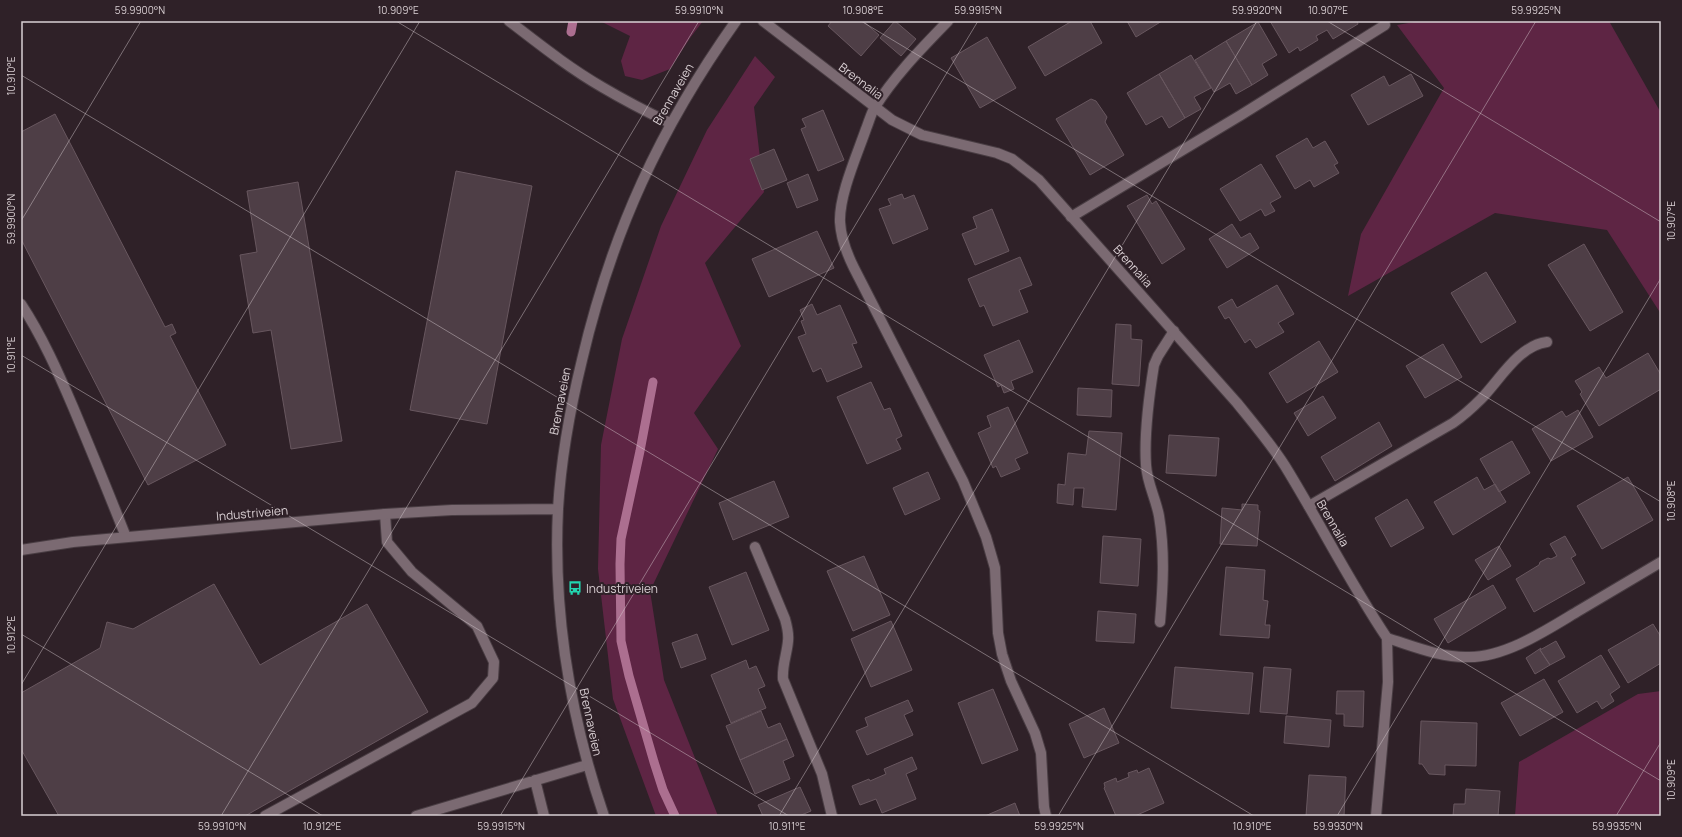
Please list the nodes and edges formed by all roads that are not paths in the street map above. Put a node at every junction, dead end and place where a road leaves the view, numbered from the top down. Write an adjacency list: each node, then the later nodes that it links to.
1 (509, 21): 7 (street)
2 (736, 21): 7 (street, Brennaveien)
3 (763, 21): 6 (street, Brennalia)
4 (948, 21): 6 (street)
5 (1385, 25): 8 (street)
6 (875, 107): 8 (street, Brennalia); 28 (street)
7 (670, 123): 13 (street, Brennaveien)
8 (1072, 217): 10 (street, Brennalia)
9 (21, 304): 15 (street)
10 (1174, 331): 12 (street, Brennalia); 19 (street)
11 (1547, 342): 12 (street)
12 (1309, 506): 20 (street, Brennalia)
13 (558, 509): 14 (street, Industriveien); 21 (street, Brennaveien)
14 (385, 514): 15 (street, Industriveien); 23 (street)
15 (126, 538): 17 (street, Industriveien)
16 (755, 547): 27 (street)
17 (21, 550)
18 (1661, 562): 20 (street)
19 (1160, 622)
20 (1387, 638): 29 (street)
21 (587, 764): 22 (street); 26 (street, Brennaveien)
22 (535, 780): 24 (street); 25 (street)
23 (265, 816)
24 (416, 816)
25 (544, 816)
26 (604, 816)
27 (832, 816)
28 (1046, 816)
29 (1376, 816)

